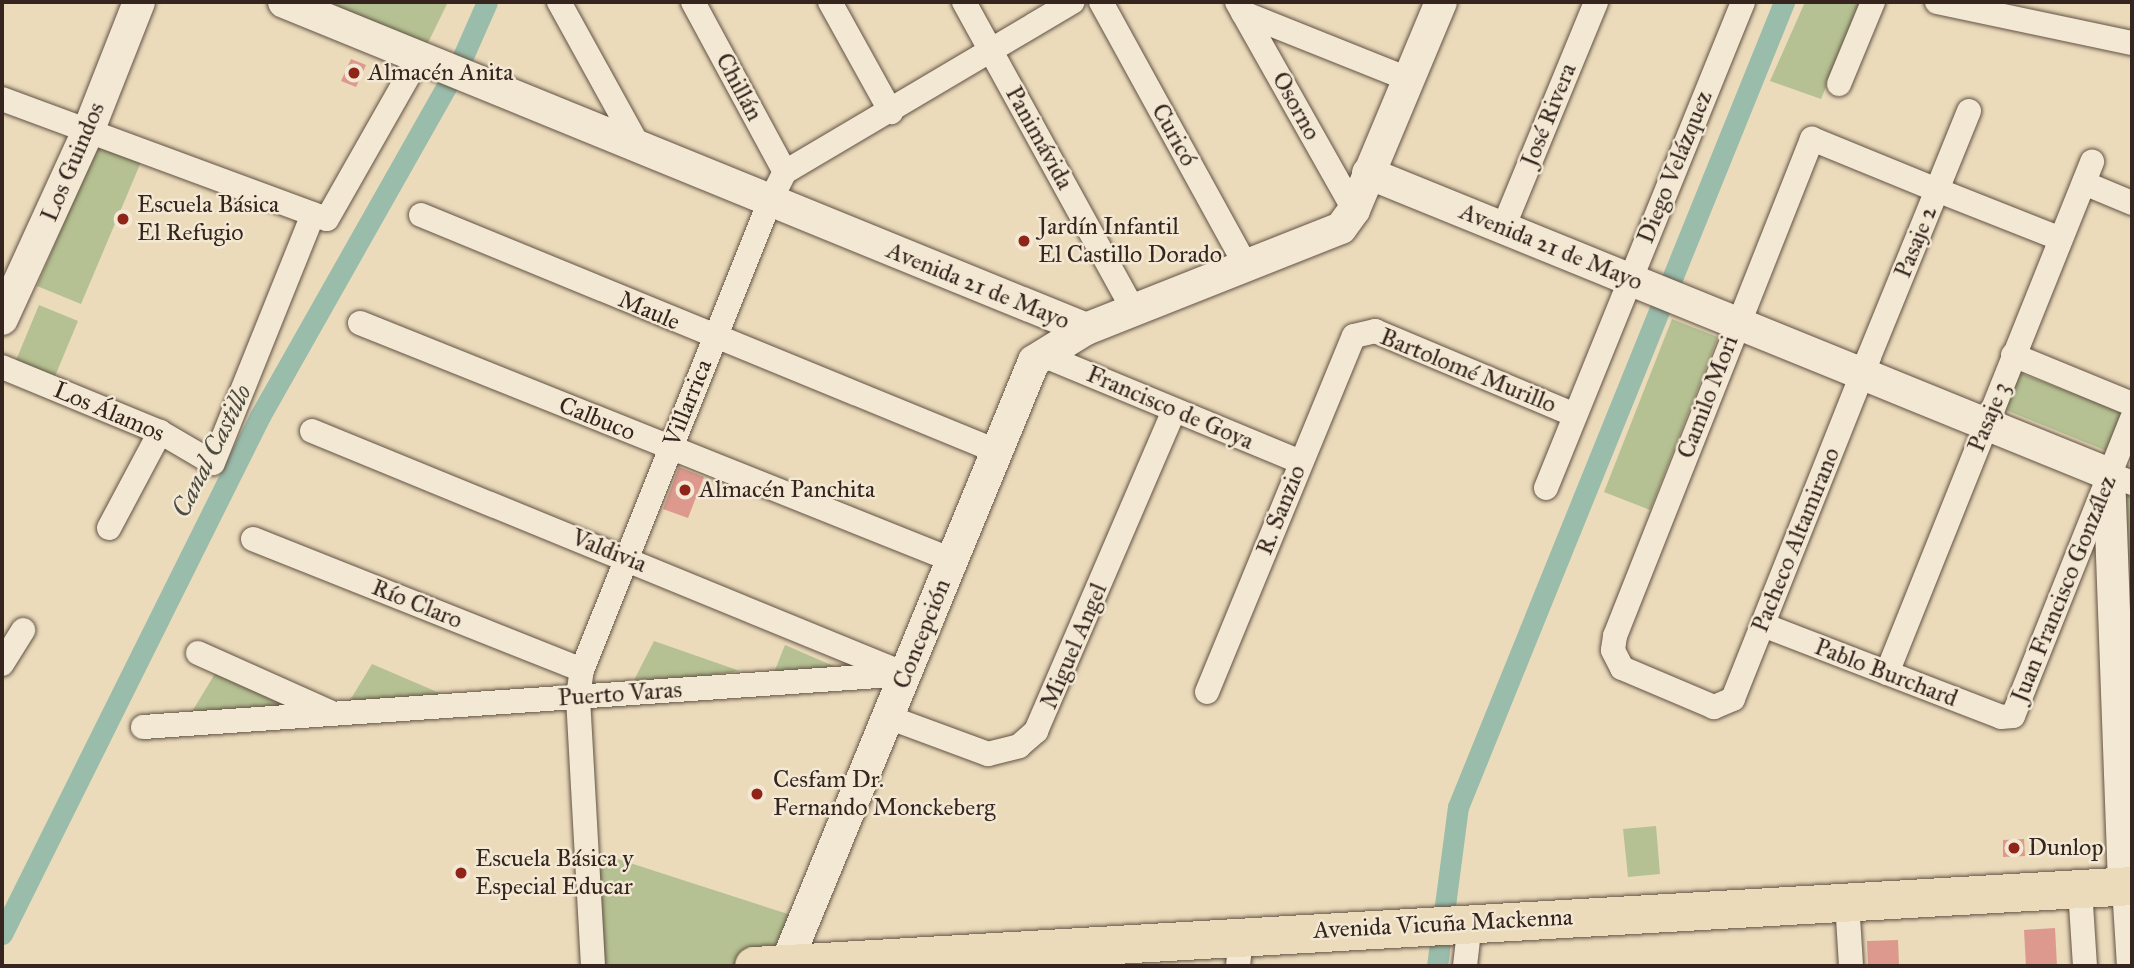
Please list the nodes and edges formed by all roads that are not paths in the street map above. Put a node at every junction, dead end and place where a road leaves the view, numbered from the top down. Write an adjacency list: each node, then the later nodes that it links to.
1 (139, 2): 23 (street, Los Guindos)
2 (284, 2): 17 (street, Avenida 21 de Mayo)
3 (559, 2): 24 (street)
4 (693, 2): 25 (street, Chillán)
5 (830, 2): 22 (street)
6 (964, 2): 16 (street, Panimávida)
7 (1072, 2): 16 (street)
8 (1101, 2): 35 (street, Curicó)
9 (1441, 2): 18 (street)
10 (1596, 2): 33 (street, José Rivera)
11 (1743, 2): 36 (street, Diego Velázquez)
12 (1873, 2): 19 (street)
13 (1937, 2): 15 (street)
14 (1240, 7): 18 (street); 30 (street, Osorno)
15 (2132, 43)
16 (992, 53): 22 (street); 37 (street, Panimávida)
17 (439, 67): 24 (street, Avenida 21 de Mayo); 32 (street)
18 (1408, 79): 26 (street)
19 (1839, 84)
20 (2, 99): 23 (street)
21 (1969, 111): 27 (street, Pasaje 2)
22 (891, 112): 25 (street)
23 (89, 130): 32 (street); 38 (street, Los Guindos)
24 (640, 149): 28 (street, Avenida 21 de Mayo)
25 (785, 172): 28 (street, Villarrica)
26 (1368, 173): 30 (street, Avenida 21 de Mayo); 33 (street, Avenida 21 de Mayo)
27 (1937, 190): 34 (street); 39 (street, Camilo Mori); 47 (street, Pasaje 2)
28 (770, 201): 41 (street, Avenida 21 de Mayo); 43 (street, Villarrica)
29 (2132, 203): 34 (street, Pasaje 3)
30 (1354, 210): 35 (street, Avenida 21 de Mayo)
31 (421, 215): 43 (street, Maule)
32 (320, 217): 54 (street, Los Álamos)
33 (1503, 228): 36 (street, Avenida 21 de Mayo)
34 (2061, 239): 45 (street, Pasaje 3)
35 (1247, 268): 37 (street, Avenida 21 de Mayo)
36 (1638, 281): 39 (street, Avenida 21 de Mayo); 50 (street, Diego Velázquez)
37 (1133, 311): 41 (street, Avenida 21 de Mayo)
38 (2, 319)
39 (1737, 321): 47 (street, Avenida 21 de Mayo); 74 (street, Camilo Mori)
40 (359, 323): 55 (street, Calbuco)
41 (1086, 329): 44 (street)
42 (1360, 332): 50 (street, Bartolomé Murillo); 57 (street, R. Sanzio)
43 (715, 338): 55 (street, Villarrica); 56 (street, Maule)
44 (1040, 354): 49 (street, Francisco de Goya); 56 (street, Concepción)
45 (2014, 355): 48 (street); 52 (street, Pasaje 3)
46 (2, 367): 54 (street, Los Álamos)
47 (1863, 372): 52 (street, Avenida 21 de Mayo); 64 (street, Pacheco Altamirano)
48 (2132, 404)
49 (1174, 411): 57 (street, Francisco de Goya); 76 (street, Miguel Angel)
50 (1575, 415): 59 (street, Diego Velázquez)
51 (2132, 419): 58 (street, Juan Francisco González)
52 (1986, 423): 58 (street, Avenida 21 de Mayo); 70 (street, Pasaje 3)
53 (312, 431): 62 (street, Valdivia)
54 (160, 432): 60 (street)
55 (670, 448): 62 (street, Villarrica); 63 (street, Calbuco)
56 (996, 451): 63 (street, Concepción)
57 (1301, 462): 72 (street, R. Sanzio)
58 (2121, 479): 65 (street); 77 (street, Juan Francisco González)
59 (1546, 488)
60 (109, 528)
61 (253, 539): 69 (street, Río Claro)
62 (626, 558): 69 (street, Villarrica); 71 (street, Valdivia)
63 (952, 560): 71 (street, Concepción)
64 (1763, 625): 70 (street, Pablo Burchard); 74 (street, Pacheco Altamirano)
65 (2122, 625): 79 (street)
66 (23, 630): 68 (street)
67 (198, 653): 75 (street, Puerto Varas)
68 (2, 664)
69 (582, 670): 73 (street, Villarrica)
70 (1887, 673): 77 (street, Pablo Burchard)
71 (906, 674): 73 (street, Puerto Varas); 76 (street, Concepción)
72 (1207, 692)
73 (578, 697): 75 (street, Puerto Varas); 85 (street, Villarrica)
74 (1726, 706)
75 (334, 714): 78 (street, Puerto Varas)
76 (888, 718): 84 (street, Concepción)
77 (2009, 718)
78 (143, 727)
79 (2128, 887): 80 (main road, Avenida Vicuña Mackenna); 89 (street)
80 (2080, 889): 81 (main road, Avenida Vicuña Mackenna); 88 (street)
81 (1847, 902): 82 (main road, Avenida Vicuña Mackenna); 87 (street)
82 (1470, 922): 83 (main road, Avenida Vicuña Mackenna); 86 (street)
83 (1239, 951): 84 (main road, Avenida Vicuña Mackenna)
84 (770, 965)
85 (593, 966)
86 (1465, 966)
87 (1851, 966)
88 (2085, 966)
89 (2129, 966)

